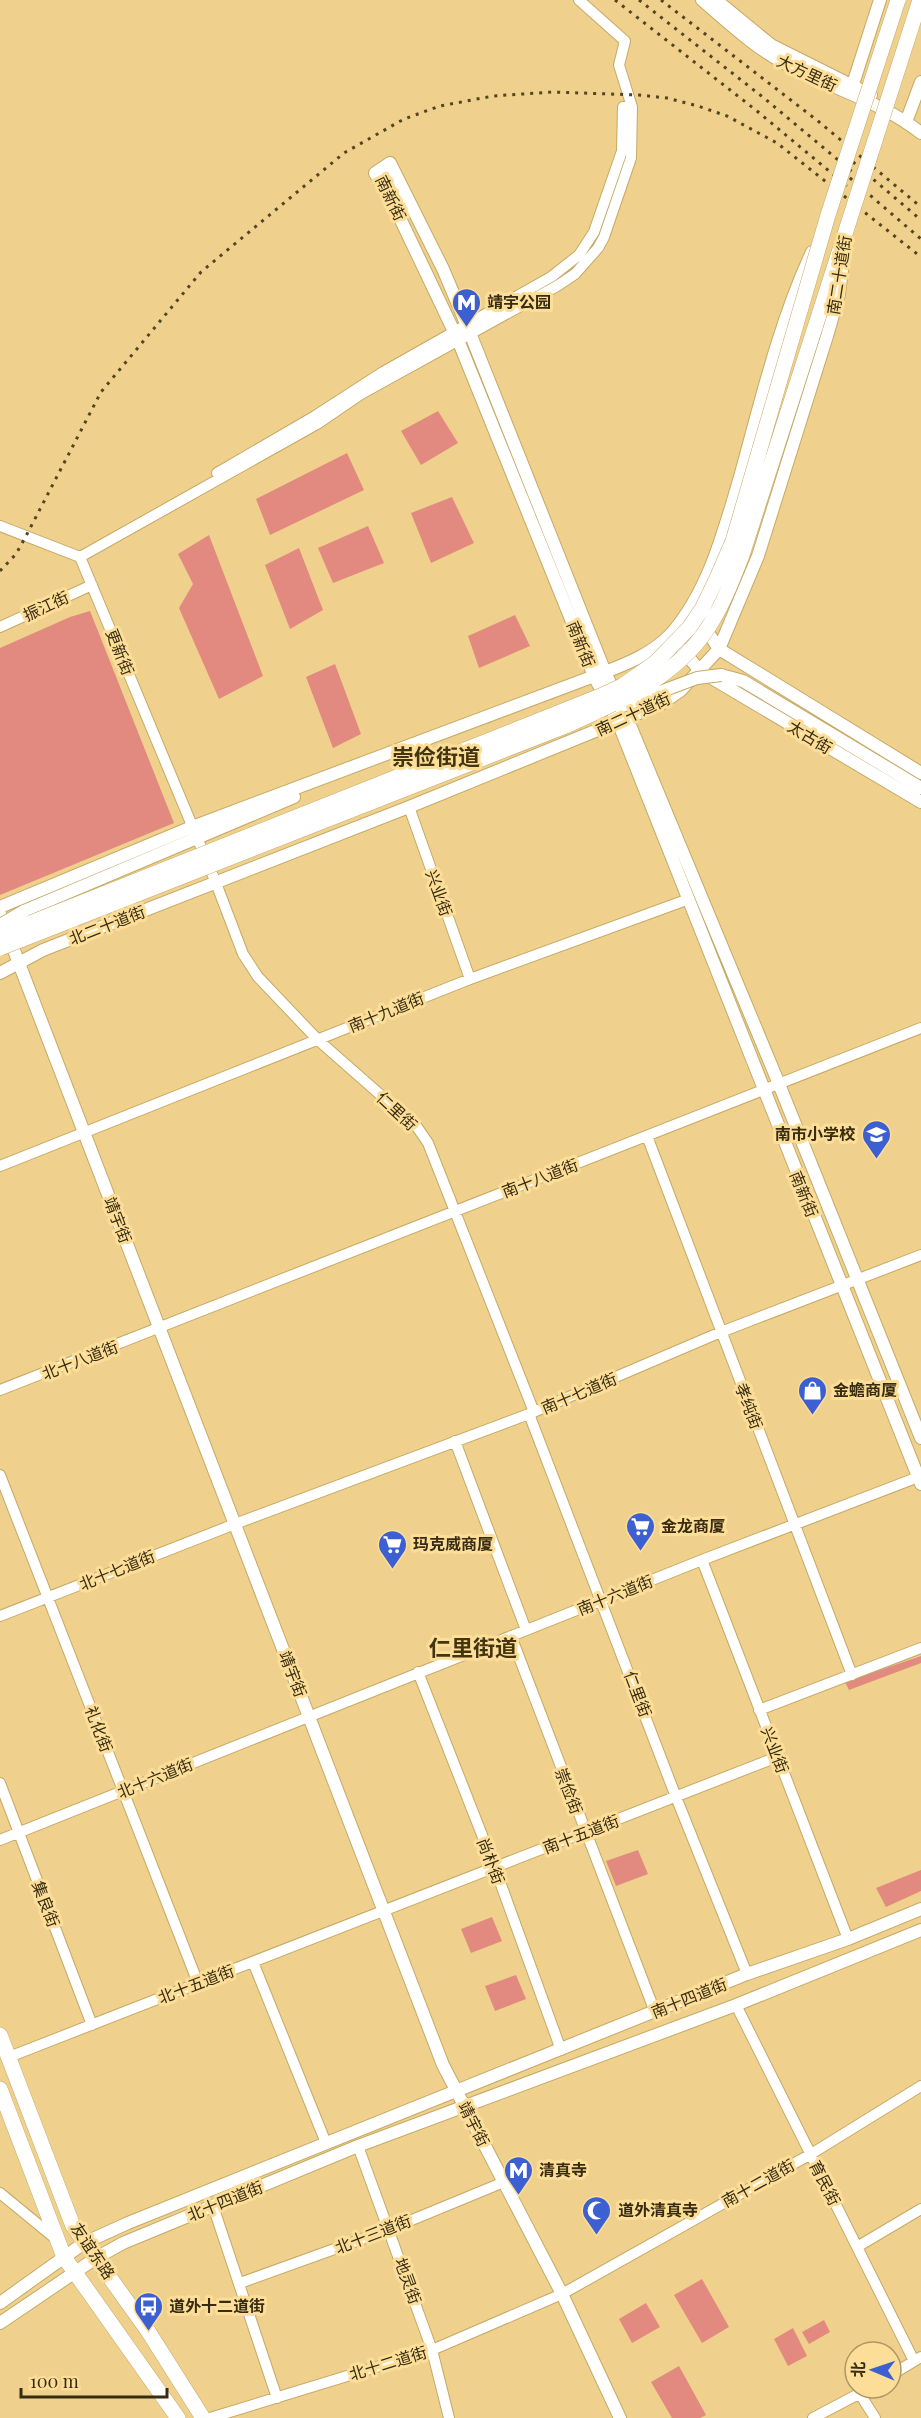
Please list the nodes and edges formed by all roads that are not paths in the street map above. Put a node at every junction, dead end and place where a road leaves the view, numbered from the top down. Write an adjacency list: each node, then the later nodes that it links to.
1 (579, 0): 14 (street)
2 (702, 0): 9 (main road, 大方里街)
3 (716, 0): 8 (main road, 大方里街)
4 (880, 0): 8 (main road)
5 (898, 0): 12 (highway, bridge)
6 (920, 0): 13 (highway, bridge)
7 (921, 82): 9 (main road)
8 (853, 84): 9 (main road, 大方里街)
9 (907, 119): 10 (main road, 大方里街); 11 (main road, 大方里街)
10 (921, 125)
11 (921, 133)
12 (828, 215): 19 (main road, 南二十道街); 37 (highway, bridge)
13 (847, 222): 22 (main road, 南二十道街); 26 (highway, bridge)
14 (468, 328): 15 (street); 15 (main road, 南新街); 24 (main road, 南新街)
15 (456, 336): 17 (street); 24 (main road, 南新街)
16 (0, 526): 17 (street)
17 (76, 556): 18 (street, 更新街)
18 (92, 585): 20 (street, 振江街); 31 (street, 更新街)
19 (691, 607): 21 (main road, 南二十道街); 22 (main road)
20 (0, 627)
21 (670, 634): 23 (main road); 24 (main road, 南二十道街)
22 (720, 649): 23 (main road, 南二十道街); 27 (main road, 太古街)
23 (700, 671): 25 (main road, 南二十道街); 29 (main road, 太古街)
24 (599, 674): 25 (main road, 南新街); 31 (main road, 南二十道街)
25 (623, 720): 30 (main road, 南二十道街); 33 (main road, 南新街); 44 (main road, 南新街)
26 (568, 725): 28 (main road, 太古街, bridge); 38 (highway, bridge)
27 (921, 773)
28 (921, 788)
29 (921, 802)
30 (409, 807): 32 (main road, 南二十道街); 41 (street, 兴业街)
31 (194, 832): 32 (street, 更新街); 34 (main road); 36 (main road, bridge)
32 (216, 882): 39 (main road, 北二十道街); 43 (street, 仁里街)
33 (689, 900): 41 (street, 南十九道街); 45 (main road, 南新街)
34 (0, 907)
35 (0, 914): 39 (main road, 靖宇街)
36 (0, 925)
37 (0, 935)
38 (0, 948)
39 (18, 961): 40 (main road, 北二十道街); 46 (main road, 靖宇街)
40 (0, 973)
41 (470, 978): 43 (street, 南十九道街)
42 (921, 1028): 44 (street, 南十八道街)
43 (318, 1040): 46 (street, 南十九道街); 49 (street, 仁里街)
44 (779, 1084): 45 (street, 南十八道街); 51 (main road, 南新街)
45 (763, 1091): 47 (street, 南十八道街); 52 (main road, 南新街)
46 (84, 1131): 48 (street, 南十九道街); 53 (main road, 靖宇街)
47 (647, 1136): 49 (street, 南十八道街); 54 (street, 孝纯街)
48 (0, 1166)
49 (455, 1210): 53 (street, 南十八道街); 56 (street, 仁里街)
50 (921, 1254): 51 (street, 南十七道街)
51 (859, 1280): 52 (street, 南十七道街); 57 (main road, 南新街)
52 (842, 1287): 54 (street, 南十七道街); 60 (main road, 南新街)
53 (159, 1329): 55 (street, 北十八道街); 61 (main road, 靖宇街)
54 (722, 1332): 56 (street, 南十七道街); 62 (street, 孝纯街)
55 (0, 1390)
56 (532, 1413): 58 (street, 南十七道街); 65 (street, 仁里街)
57 (921, 1438)
58 (455, 1441): 61 (street, 南十七道街); 67 (street)
59 (0, 1475): 64 (street, 礼化街)
60 (920, 1479): 62 (street, 南十六道街)
61 (235, 1524): 64 (street, 北十七道街); 73 (main road, 靖宇街)
62 (795, 1524): 63 (street, 南十六道街); 71 (street, 孝纯街)
63 (702, 1560): 65 (street, 南十六道街); 72 (street, 兴业街)
64 (48, 1598): 66 (street, 北十七道街); 76 (street, 礼化街)
65 (602, 1600): 67 (street, 南十六道街); 77 (street, 仁里街)
66 (0, 1616)
67 (526, 1630): 68 (street, 南十六道街)
68 (511, 1636): 70 (street, 南十六道街); 79 (street, 崇俭街)
69 (921, 1648): 71 (street)
70 (418, 1672): 73 (street, 南十六道街); 81 (street, 尚朴街)
71 (852, 1675): 72 (street)
72 (759, 1710): 74 (street, 兴业街)
73 (309, 1716): 76 (street, 北十六道街); 83 (main road, 靖宇街)
74 (777, 1756): 77 (street, 南十五道街); 85 (street, 兴业街)
75 (0, 1783): 78 (street, 集良街)
76 (123, 1791): 78 (street, 北十六道街); 88 (street, 礼化街)
77 (676, 1797): 79 (street, 南十五道街); 87 (street, 仁里街)
78 (19, 1832): 80 (street, 北十六道街); 91 (street, 集良街)
79 (585, 1833): 81 (street, 南十五道街); 90 (street, 崇俭街)
80 (0, 1840)
81 (495, 1868): 83 (street, 南十五道街); 93 (street, 尚朴街)
82 (921, 1909): 85 (main road, 南十四道街)
83 (383, 1910): 86 (street, 北十五道街); 97 (main road, 靖宇街)
84 (921, 1930): 89 (main road, 北十四道街)
85 (848, 1939): 87 (main road, 南十四道街)
86 (253, 1962): 88 (street, 北十五道街); 99 (street)
87 (747, 1974): 90 (main road, 南十四道街)
88 (198, 1983): 91 (street, 北十五道街)
89 (736, 2004): 98 (main road, 北十四道街); 101 (street, 育民街)
90 (656, 2012): 93 (main road, 南十四道街)
91 (92, 2025): 94 (street, 北十五道街)
92 (0, 2035): 94 (highway, 友谊东路)
93 (561, 2050): 97 (main road, 南十四道街)
94 (9, 2057): 108 (highway, 友谊东路)
95 (921, 2086): 101 (street, 南十二道街)
96 (0, 2090): 107 (highway, 友谊东路)
97 (458, 2091): 98 (main road, 靖宇街); 99 (main road, 北十四道街)
98 (465, 2106): 100 (main road, 北十四道街); 102 (main road, 靖宇街)
99 (326, 2143): 108 (main road, 北十四道街)
100 (358, 2146): 104 (main road, 北十四道街); 106 (street, 地灵街)
101 (811, 2154): 109 (street, 育民街); 114 (street, 南十二道街)
102 (504, 2182): 106 (street, 北十三道街); 114 (main road, 靖宇街)
103 (0, 2193): 107 (street)
104 (213, 2206): 111 (main road, 北十四道街); 113 (street)
105 (921, 2209): 109 (street)
106 (390, 2229): 113 (street, 北十三道街); 117 (street, 地灵街)
107 (57, 2239): 110 (highway, 友谊东路)
108 (84, 2243): 110 (main road, 北十四道街); 111 (highway, 友谊东路)
109 (857, 2247): 118 (street, 育民街)
110 (64, 2257): 112 (highway, 友谊东路); 115 (main road, 北十四道街)
111 (96, 2258): 112 (main road, 北十四道街); 124 (highway, 友谊东路)
112 (74, 2273): 116 (main road, 北十四道街); 123 (highway, 友谊东路)
113 (240, 2283): 120 (street)
114 (562, 2294): 117 (street, 北十二道街); 127 (main road, 靖宇街)
115 (0, 2303)
116 (0, 2323)
117 (432, 2350): 120 (street, 北十二道街); 126 (street, 地灵街)
118 (918, 2359): 119 (street)
119 (903, 2368)
120 (277, 2398): 125 (street, 北十二道街)
121 (848, 2400): 128 (street)
122 (864, 2400): 129 (street)
123 (178, 2418)
124 (203, 2418)
125 (210, 2418)
126 (449, 2418)
127 (620, 2418)
128 (813, 2418)
129 (875, 2418)

